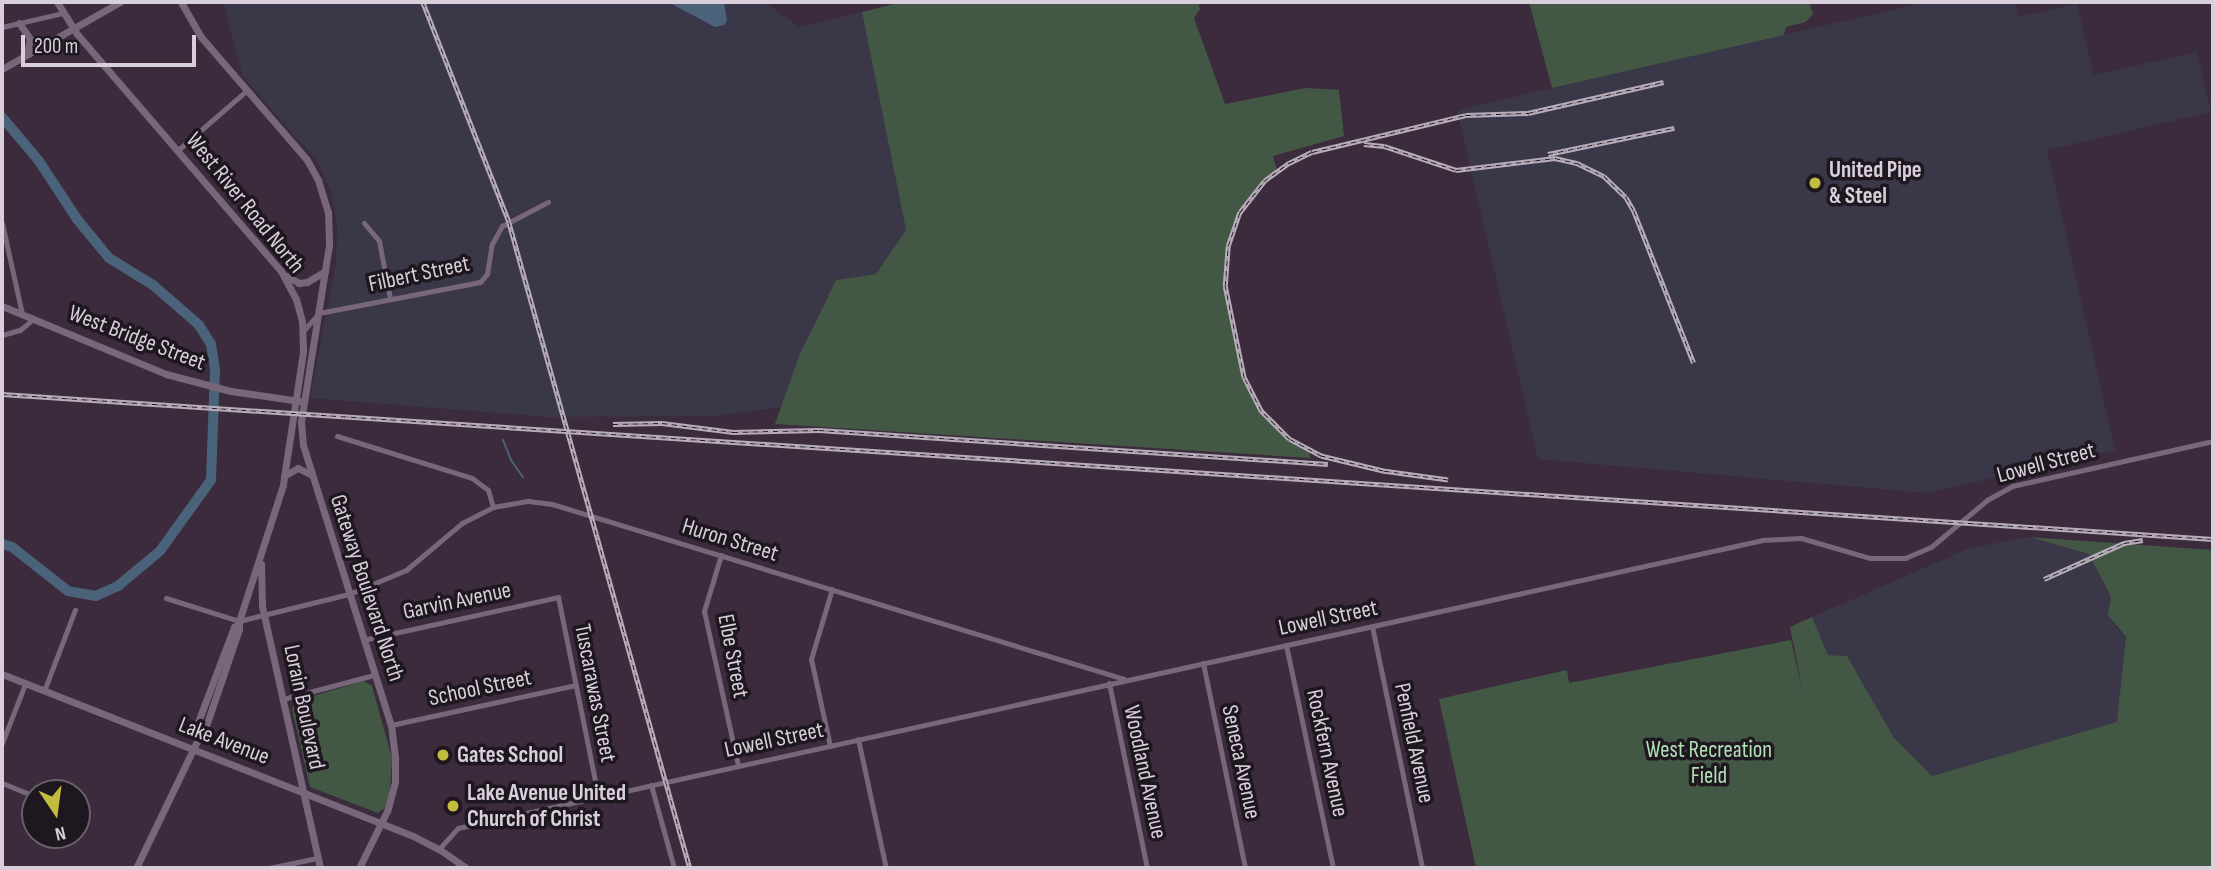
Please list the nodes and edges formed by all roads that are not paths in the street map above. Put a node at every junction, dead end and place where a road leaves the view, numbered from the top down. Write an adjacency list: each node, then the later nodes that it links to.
1 (57, 2): 4 (main road, West River Road North)
2 (120, 2): 7 (main road)
3 (181, 2): 10 (main road, Gateway Boulevard North)
4 (63, 13): 5 (street); 7 (main road, West River Road North)
5 (19, 23): 6 (street); 8 (main road)
6 (2, 27)
7 (73, 29): 8 (main road); 11 (main road, West River Road North)
8 (26, 56): 9 (main road)
9 (2, 69)
10 (247, 90): 11 (street); 16 (main road, Gateway Boulevard North)
11 (178, 150): 15 (main road, West River Road North)
12 (548, 202): 17 (street, Filbert Street)
13 (2, 223): 20 (street)
14 (364, 223): 17 (street)
15 (281, 271): 16 (main road); 22 (main road, West River Road North)
16 (326, 271): 19 (main road, Gateway Boulevard North)
17 (390, 298): 19 (street, Filbert Street)
18 (2, 306): 20 (main road, West Bridge Street)
19 (318, 313): 22 (street); 24 (main road, Gateway Boulevard North)
20 (22, 314): 21 (main road, West Bridge Street)
21 (33, 319): 23 (street); 24 (main road, West Bridge Street)
22 (303, 331): 24 (main road, West River Road North)
23 (2, 335)
24 (300, 401): 27 (main road, Gateway Boulevard North); 28 (main road, West River Road North)
25 (337, 436): 29 (street)
26 (2213, 441): 39 (street, Lowell Street)
27 (311, 474): 28 (main road); 33 (main road, Gateway Boulevard North)
28 (284, 476): 30 (main road, West River Road North)
29 (493, 507): 31 (street, Huron Street); 33 (street, Huron Street)
30 (261, 553): 37 (main road, Lorain Boulevard); 38 (main road, West River Road North)
31 (721, 555): 32 (street, Huron Street); 56 (street, Elbe Street)
32 (832, 589): 45 (street, Huron Street); 54 (street)
33 (349, 594): 37 (street, Huron Street); 40 (main road, Gateway Boulevard North)
34 (558, 597): 40 (street, Garvin Avenue); 48 (street, Tuscarawas Street)
35 (166, 598): 38 (street)
36 (75, 611): 49 (street)
37 (264, 614): 38 (street, Huron Street); 50 (main road, Lorain Boulevard)
38 (238, 623): 55 (main road, West River Road North)
39 (1372, 626): 41 (street, Lowell Street); 75 (street, Penfield Avenue)
40 (363, 640): 44 (main road, Gateway Boulevard North)
41 (1286, 645): 42 (street, Lowell Street); 74 (street, Rockfern Avenue)
42 (1203, 663): 45 (street, Lowell Street); 73 (street, Seneca Avenue)
43 (2, 674): 46 (main road, Lake Avenue)
44 (374, 675): 50 (street); 51 (main road, Gateway Boulevard North)
45 (1127, 680): 47 (street, Lowell Street)
46 (25, 684): 49 (main road, Lake Avenue); 53 (street)
47 (1109, 684): 52 (street, Lowell Street); 72 (street, Woodland Avenue)
48 (576, 685): 51 (street, School Street); 61 (street, Tuscarawas Street)
49 (44, 691): 55 (main road, Lake Avenue)
50 (282, 699): 60 (main road, Lorain Boulevard)
51 (391, 725): 62 (main road, Gateway Boulevard North)
52 (858, 739): 54 (street, Lowell Street); 71 (street)
53 (2, 743)
54 (830, 746): 56 (street, Lowell Street)
55 (194, 750): 60 (main road, Lake Avenue); 65 (main road, West River Road North)
56 (738, 765): 58 (street, Lowell Street)
57 (2, 783): 59 (street)
58 (651, 785): 61 (street, Lowell Street); 70 (street)
59 (21, 790)
60 (303, 793): 62 (main road, Lake Avenue); 64 (main road, Lorain Boulevard)
61 (598, 796): 63 (street, Lowell Street)
62 (382, 824): 63 (main road, Lake Avenue); 68 (main road, Gateway Boulevard North)
63 (439, 849): 69 (main road, Lake Avenue)
64 (317, 858): 66 (street); 67 (main road, Lorain Boulevard)
65 (136, 868)
66 (269, 868)
67 (320, 868)
68 (359, 868)
69 (466, 868)
70 (674, 868)
71 (886, 868)
72 (1147, 868)
73 (1245, 868)
74 (1333, 868)
75 (1422, 868)

